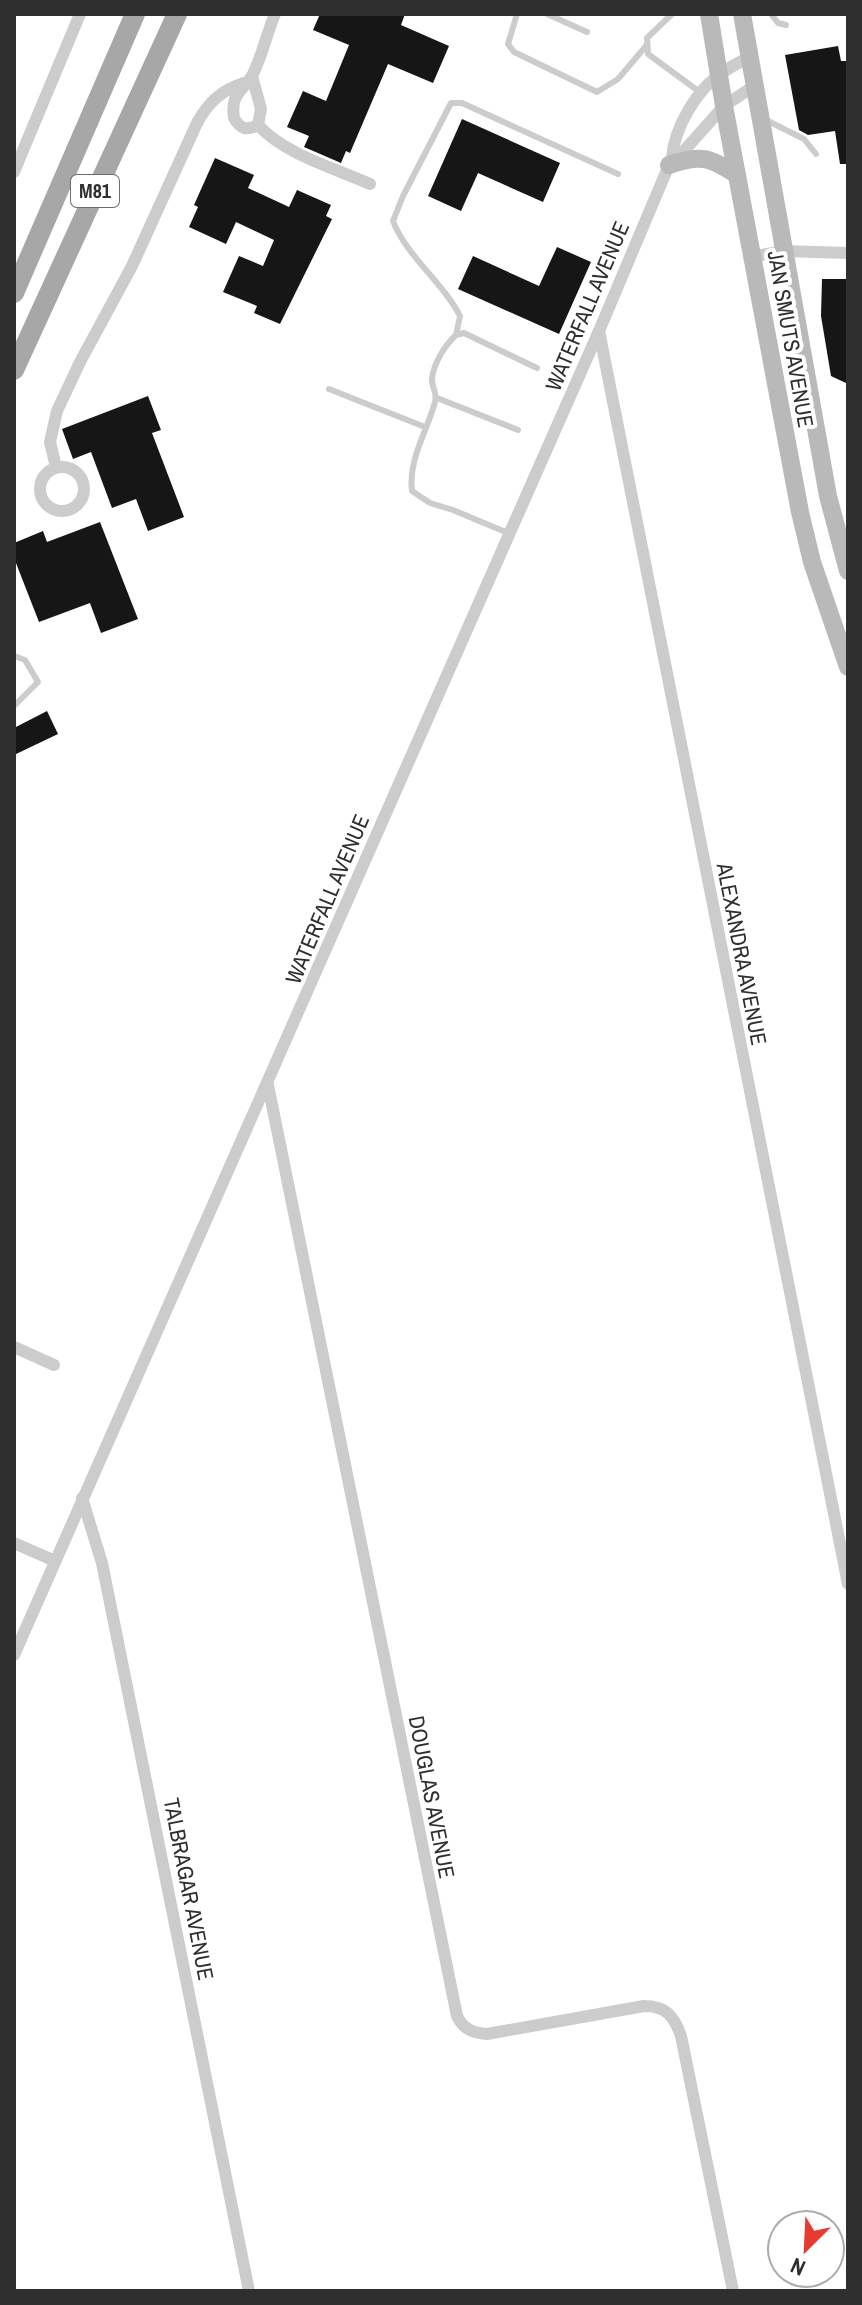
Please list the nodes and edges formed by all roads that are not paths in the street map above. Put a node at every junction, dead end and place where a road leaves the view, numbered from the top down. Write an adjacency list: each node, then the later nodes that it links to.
1 (80, 14): 24 (street)
2 (135, 14): 31 (main road, M81)
3 (177, 14): 35 (main road, M81)
4 (275, 14): 16 (street)
5 (517, 14): 13 (lane)
6 (547, 14): 12 (lane)
7 (672, 14): 13 (lane)
8 (709, 14): 15 (main road, JAN SMUTS AVENUE)
9 (742, 14): 14 (main road, JAN SMUTS AVENUE)
10 (771, 14): 11 (lane)
11 (786, 25)
12 (587, 32)
13 (646, 46): 18 (lane)
14 (749, 57): 15 (street, WATERFALL AVENUE); 17 (main road, JAN SMUTS AVENUE)
15 (720, 74): 18 (street, WATERFALL AVENUE); 19 (main road, JAN SMUTS AVENUE)
16 (248, 80): 21 (street); 21 (street); 40 (street)
17 (754, 86): 19 (street, WATERFALL AVENUE); 20 (main road, JAN SMUTS AVENUE)
18 (701, 93): 23 (street, WATERFALL AVENUE)
19 (724, 106): 23 (street, WATERFALL AVENUE); 26 (main road, JAN SMUTS AVENUE)
20 (761, 117): 22 (lane); 28 (main road, JAN SMUTS AVENUE)
21 (258, 125): 27 (street)
22 (816, 154)
23 (671, 162): 26 (main road); 32 (street, WATERFALL AVENUE)
24 (14, 172)
25 (618, 174): 33 (lane)
26 (737, 175): 30 (main road, JAN SMUTS AVENUE)
27 (370, 184)
28 (783, 251): 29 (street); 30 (street); 42 (main road, JAN SMUTS AVENUE)
29 (848, 253)
30 (751, 257): 43 (main road, JAN SMUTS AVENUE)
31 (14, 293)
32 (599, 331): 41 (street, WATERFALL AVENUE); 53 (street, ALEXANDRA AVENUE)
33 (456, 335): 34 (lane); 37 (lane)
34 (537, 368)
35 (14, 370)
36 (329, 389): 38 (lane)
37 (437, 398): 38 (lane); 39 (lane)
38 (425, 427): 41 (lane)
39 (518, 430)
40 (56, 467)
41 (508, 533): 47 (street, WATERFALL AVENUE)
42 (848, 571)
43 (842, 630): 45 (main road, JAN SMUTS AVENUE)
44 (14, 656): 46 (lane)
45 (848, 667)
46 (14, 706)
47 (268, 1085): 50 (street, WATERFALL AVENUE); 56 (street, DOUGLAS AVENUE)
48 (14, 1347): 49 (street)
49 (54, 1365)
50 (82, 1498): 52 (street, WATERFALL AVENUE); 55 (street, TALBRAGAR AVENUE)
51 (14, 1543): 52 (street)
52 (55, 1561): 54 (street, WATERFALL AVENUE)
53 (848, 1584)
54 (14, 1655)
55 (249, 2291)
56 (733, 2291)

